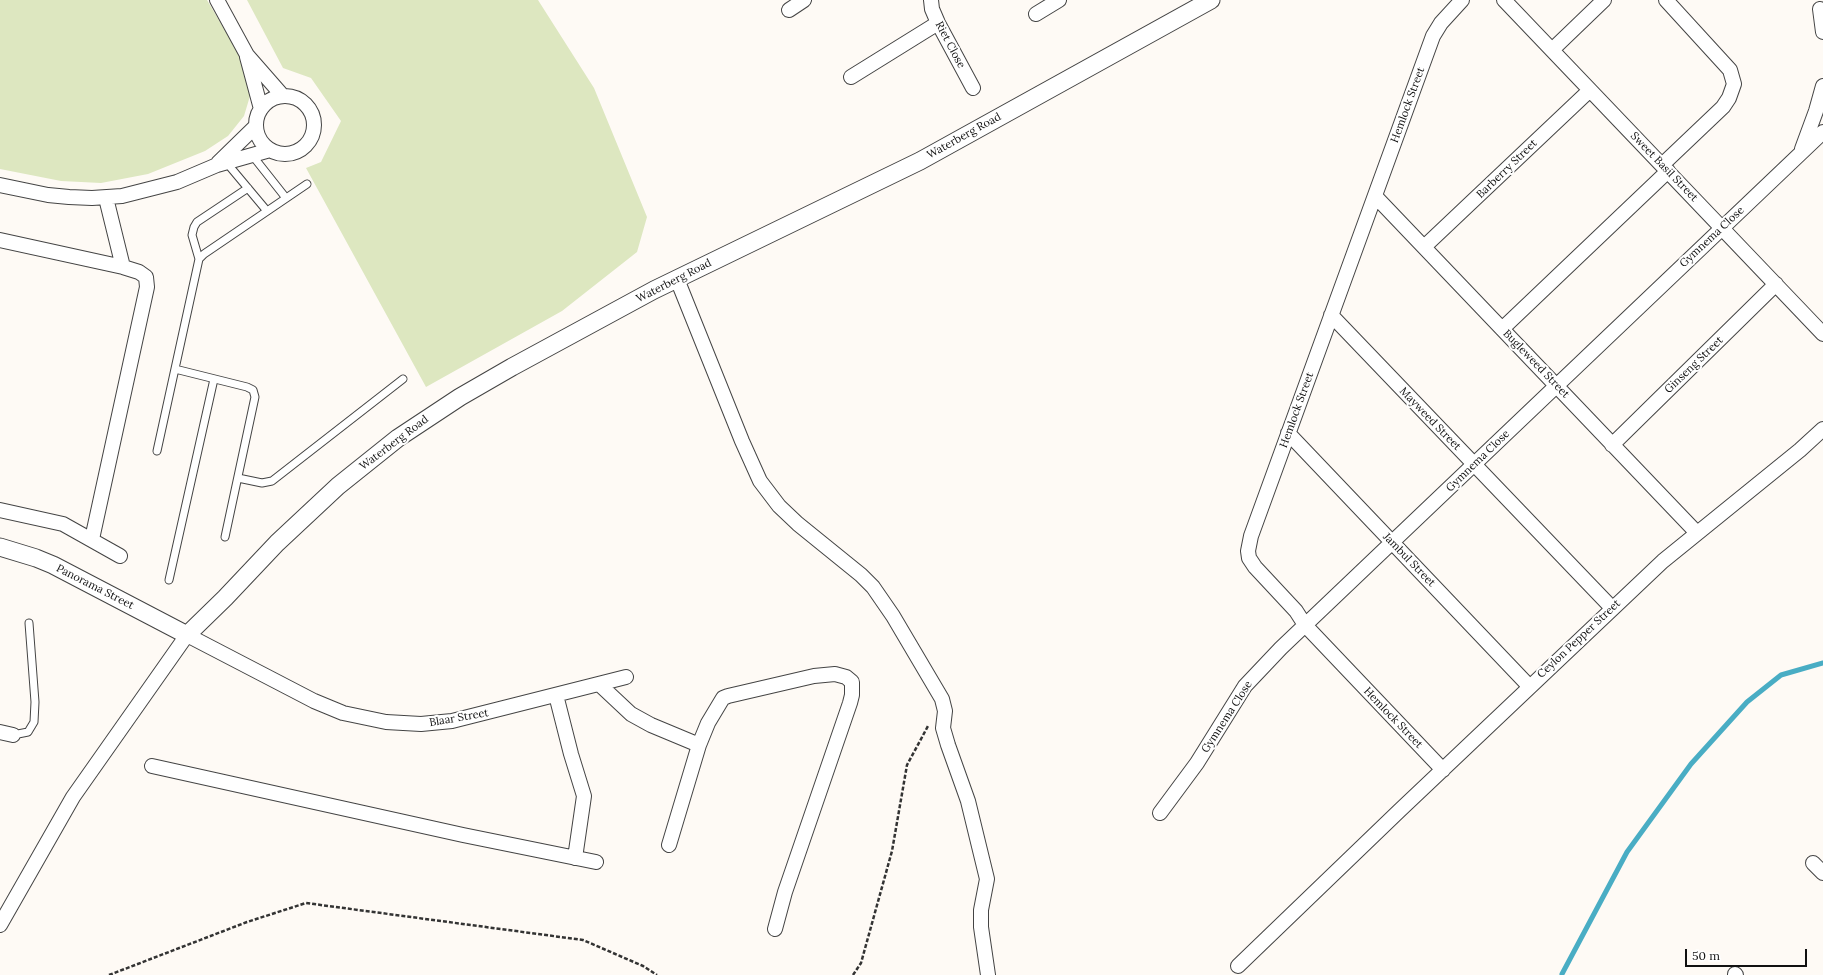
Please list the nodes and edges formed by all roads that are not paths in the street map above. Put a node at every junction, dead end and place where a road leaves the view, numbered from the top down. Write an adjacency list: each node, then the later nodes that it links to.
1 (217, 0): 16 (street)
2 (804, 0): 11 (street)
3 (930, 0): 13 (street, Riet Close)
4 (1059, 0): 12 (street)
5 (1211, 0): 42 (street, Waterberg Road)
6 (1462, 0): 33 (street, Hemlock Street)
7 (1504, 0): 15 (street, Sweet Basil Street)
8 (1604, 0): 15 (street)
9 (1666, 0): 29 (street)
10 (1820, 8): 14 (street)
11 (789, 10)
12 (1036, 14)
13 (938, 23): 17 (street); 19 (street, Riet Close)
14 (1823, 32)
15 (1552, 50): 20 (street, Sweet Basil Street)
16 (247, 55): 21 (street); 22 (street)
17 (851, 77)
18 (1823, 86): 26 (street)
19 (973, 88)
20 (1590, 90): 29 (street, Sweet Basil Street); 39 (street, Barberry Street)
21 (282, 95): 22 (street); 25 (street)
22 (260, 109): 23 (street)
23 (256, 126): 25 (street); 28 (street)
24 (1823, 132): 26 (street, Gymnema Close)
25 (270, 150): 27 (street)
26 (1801, 154): 37 (street, Gymnema Close)
27 (252, 155): 28 (street); 35 (lane)
28 (221, 163): 32 (lane); 34 (street)
29 (1665, 168): 37 (street, Sweet Basil Street); 45 (street)
30 (307, 184): 35 (lane)
31 (0, 185): 34 (street)
32 (248, 188): 36 (lane); 40 (lane)
33 (1375, 196): 39 (street, Bugleweed Street); 44 (street, Hemlock Street)
34 (106, 198): 41 (street)
35 (286, 198): 36 (lane)
36 (267, 210): 40 (lane)
37 (1722, 228): 43 (street, Sweet Basil Street); 50 (street, Gymnema Close)
38 (0, 240): 41 (street)
39 (1424, 247): 45 (street, Bugleweed Street)
40 (200, 259): 47 (lane)
41 (123, 267): 60 (street)
42 (677, 279): 68 (street, Waterberg Road); 84 (street)
43 (1776, 284): 46 (street, Sweet Basil Street); 53 (street, Ginseng Street)
44 (1331, 315): 52 (street, Hemlock Street); 55 (street, Mayweed Street)
45 (1502, 329): 50 (street, Bugleweed Street)
46 (1823, 334)
47 (175, 369): 48 (lane); 54 (lane)
48 (214, 379): 56 (lane); 64 (lane)
49 (403, 379): 56 (lane)
50 (1557, 385): 53 (street, Bugleweed Street); 55 (street, Gymnema Close)
51 (1823, 429): 58 (street, Ceylon Pepper Street)
52 (1288, 434): 61 (street, Jambul Street); 67 (street, Hemlock Street)
53 (1612, 445): 58 (street, Bugleweed Street)
54 (157, 451)
55 (1474, 465): 61 (street, Gymnema Close); 65 (street, Mayweed Street)
56 (238, 478): 59 (lane)
57 (0, 510): 60 (street)
58 (1697, 533): 65 (street, Ceylon Pepper Street)
59 (225, 537)
60 (92, 539): 63 (street)
61 (1392, 543): 67 (street, Gymnema Close); 71 (street, Jambul Street)
62 (0, 547): 68 (street, Panorama Street)
63 (120, 556)
64 (169, 580)
65 (1612, 608): 71 (street, Ceylon Pepper Street)
66 (30, 623): 73 (lane)
67 (1305, 625): 76 (street, Hemlock Street); 77 (street, Gymnema Close)
68 (187, 634): 72 (street, Blaar Street); 81 (street)
69 (626, 678): 70 (street, Blaar Street)
70 (599, 684): 72 (street, Blaar Street); 74 (street)
71 (1529, 686): 76 (street, Ceylon Pepper Street)
72 (556, 695): 79 (street)
73 (7, 733)
74 (699, 745): 78 (street); 82 (street)
75 (152, 766): 79 (street)
76 (1443, 770): 83 (street, Ceylon Pepper Street)
77 (1160, 813)
78 (669, 845)
79 (575, 858): 80 (street)
80 (596, 862)
81 (0, 925)
82 (775, 929)
83 (1238, 966)
84 (988, 975)

